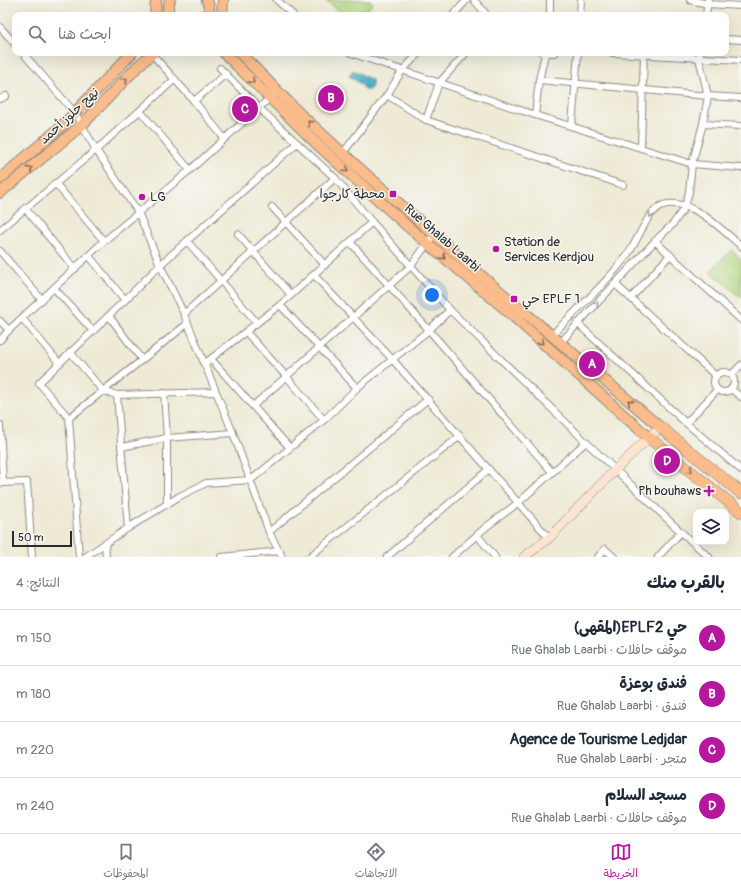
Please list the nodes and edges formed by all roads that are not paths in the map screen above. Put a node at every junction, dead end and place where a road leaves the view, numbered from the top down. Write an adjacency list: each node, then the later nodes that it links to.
1 (156, 0): 11 (main road)
2 (223, 0): 12 (main road)
3 (277, 0): 13 (street)
4 (467, 0): 14 (street)
5 (474, 0): 15 (street)
6 (550, 0): 16 (street)
7 (582, 0): 17 (street)
8 (690, 0): 9 (street)
9 (708, 2): 10 (street); 18 (street)
10 (741, 6)
11 (155, 12)
12 (222, 12)
13 (290, 12)
14 (456, 12)
15 (484, 12)
16 (550, 12)
17 (580, 12)
18 (706, 12)
19 (0, 27): 22 (street)
20 (729, 39): 21 (street)
21 (741, 40)
22 (12, 41)
23 (25, 56): 53 (street)
24 (129, 56): 53 (main road, نهج حلوز أحمد)
25 (150, 56): 56 (main road, نهج حلوز أحمد, one-way to 25)
26 (156, 56): 41 (street)
27 (228, 56): 46 (main road, Rue Ghalab Laarbi, one-way to 46)
28 (242, 56): 46 (main road, Rue Ghalab Laarbi)
29 (360, 56): 39 (street)
30 (415, 56): 39 (street)
31 (463, 56): 43 (street)
32 (544, 56): 42 (street)
33 (578, 56): 44 (street)
34 (644, 56): 45 (street)
35 (700, 56): 48 (street)
36 (708, 56): 37 (street)
37 (741, 60)
38 (220, 68): 40 (street)
39 (402, 71): 43 (street); 47 (street)
40 (226, 74): 50 (street); 51 (street)
41 (175, 79): 50 (street); 52 (street)
42 (540, 80): 44 (street); 54 (street)
43 (439, 83): 54 (street); 55 (street)
44 (576, 83): 45 (street); 58 (street)
45 (643, 89): 48 (street); 64 (street)
46 (273, 95): 51 (street); 60 (main road, Rue Ghalab Laarbi, one-way to 46); 63 (main road, Rue Ghalab Laarbi)
47 (387, 95): 55 (street); 66 (street)
48 (708, 96): 49 (street); 57 (street)
49 (741, 98)
50 (194, 101): 61 (street)
51 (259, 108): 61 (street); 62 (street)
52 (140, 110): 65 (street); 69 (street)
53 (75, 113): 56 (street); 71 (main road, نهج حلوز أحمد)
54 (535, 114): 58 (street)
55 (426, 120): 73 (street)
56 (82, 124): 65 (street); 74 (main road, نهج حلوز أحمد, one-way to 56)
57 (703, 124): 59 (street); 67 (street)
58 (572, 125): 64 (street)
59 (741, 126)
60 (323, 135): 63 (main road); 66 (main road, Rue Ghalab Laarbi)
61 (224, 138): 69 (street)
62 (297, 143): 70 (street); 85 (street)
63 (316, 143): 88 (main road, Rue Ghalab Laarbi, one-way to 88)
64 (641, 147): 67 (street)
65 (96, 150): 72 (street); 78 (street)
66 (343, 153): 82 (main road, Rue Ghalab Laarbi)
67 (692, 164): 68 (street); 76 (street)
68 (741, 168)
69 (190, 170): 78 (street)
70 (335, 178): 79 (street); 80 (street)
71 (0, 179)
72 (55, 184): 77 (street); 84 (street)
73 (623, 186)
74 (0, 193)
75 (272, 206): 79 (street)
76 (685, 207): 86 (street); 89 (street); 124 (street, one-way to 124)
77 (25, 208): 81 (street); 97 (street)
78 (138, 212): 84 (street); 94 (street)
79 (286, 222): 91 (street); 95 (street)
80 (372, 222): 87 (street); 96 (street)
81 (0, 230)
82 (434, 233): 88 (street); 103 (main road, Rue Ghalab Laarbi)
83 (238, 234): 91 (street)
84 (104, 241): 93 (street)
85 (188, 241): 94 (street); 99 (street)
86 (655, 241): 92 (street); 100 (street)
87 (351, 242): 95 (street); 101 (street)
88 (427, 243): 96 (street); 105 (main road, Rue Ghalab Laarbi, one-way to 105)
89 (741, 246)
90 (0, 251): 107 (street)
91 (254, 252): 99 (street); 104 (street)
92 (670, 255): 106 (street); 115 (street)
93 (89, 256): 97 (street); 108 (street)
94 (160, 265): 108 (street); 111 (street)
95 (325, 265): 98 (street)
96 (411, 266): 101 (street); 110 (street)
97 (75, 269): 102 (street)
98 (314, 275): 104 (street); 113 (street)
99 (221, 280): 111 (street); 117 (street)
100 (615, 284): 106 (street); 118 (street, one-way to 100)
101 (389, 286): 113 (street); 121 (street)
102 (54, 288): 107 (street); 122 (street)
103 (495, 288): 105 (main road); 124 (main road, Rue Ghalab Laarbi)
104 (291, 295): 109 (street)
105 (489, 296): 155 (main road, Rue Ghalab Laarbi, one-way to 155)
106 (631, 298): 137 (street)
107 (42, 300): 114 (street)
108 (125, 300): 112 (street)
109 (280, 305): 117 (street); 127 (street)
110 (450, 310): 121 (street); 157 (street)
111 (184, 314): 119 (street)
112 (108, 316): 122 (street); 131 (street)
113 (354, 317): 127 (street); 130 (street)
114 (22, 318): 120 (street); 132 (street)
115 (741, 320)
116 (1, 323): 120 (street)
117 (257, 323): 123 (street)
118 (577, 323): 126 (street); 150 (street)
119 (188, 324): 131 (street); 133 (street)
120 (9, 330): 125 (street)
121 (429, 330): 130 (street); 163 (street)
122 (93, 331): 128 (street)
123 (246, 332): 129 (street); 136 (street)
124 (552, 335): 126 (main road, Rue Ghalab Laarbi)
125 (0, 340)
126 (560, 343): 152 (main road, Rue Ghalab Laarbi, one-way to 126)
127 (319, 347): 136 (street); 138 (street)
128 (70, 352): 132 (street); 141 (street)
129 (211, 359): 133 (street); 147 (street)
130 (392, 359): 138 (street); 146 (street)
131 (142, 360): 141 (street)
132 (59, 363): 148 (street)
133 (204, 364): 142 (street)
134 (741, 365): 135 (street)
135 (731, 375): 137 (street); 139 (street)
136 (286, 376): 147 (street); 149 (street)
137 (716, 376): 140 (street)
138 (357, 388): 149 (street)
139 (731, 389): 140 (street); 145 (street)
140 (718, 390): 150 (street)
141 (102, 391): 144 (street); 148 (street)
142 (216, 392): 143 (street); 153 (street)
143 (164, 393): 144 (street); 156 (street)
144 (117, 395): 158 (street)
145 (741, 397)
146 (428, 399): 154 (street); 171 (street)
147 (253, 406): 159 (street)
148 (69, 418): 178 (street)
149 (324, 420): 159 (street)
150 (686, 423): 162 (street)
151 (0, 425): 165 (street)
152 (660, 427): 155 (street); 166 (highway)
153 (233, 433): 156 (street); 164 (street)
154 (460, 436): 160 (street); 182 (street)
155 (648, 437): 161 (street); 169 (highway, one-way to 169)
156 (167, 438): 158 (street); 168 (street)
157 (586, 442): 161 (street); 163 (street)
158 (121, 447): 170 (street)
159 (290, 448): 164 (street)
160 (489, 469): 167 (street); 183 (street)
161 (615, 470): 172 (street); 174 (street)
162 (741, 470)
163 (552, 472): 167 (street)
164 (251, 480): 168 (street); 171 (street)
165 (2, 483): 177 (street)
166 (741, 493)
167 (518, 503): 173 (street); 174 (street)
168 (167, 504): 170 (street)
169 (741, 512)
170 (128, 528): 175 (street)
171 (269, 532): 176 (street)
172 (681, 532): 189 (street); 190 (street)
173 (477, 535): 184 (street); 185 (street)
174 (549, 538): 186 (street)
175 (105, 543): 179 (street); 180 (street)
176 (281, 554): 181 (street)
177 (32, 557)
178 (79, 557)
179 (85, 557)
180 (106, 557)
181 (221, 557)
182 (309, 557)
183 (389, 557)
184 (452, 557)
185 (495, 557)
186 (524, 557)
187 (598, 557): 188 (street)
188 (614, 557)
189 (658, 557)
190 (710, 557)

